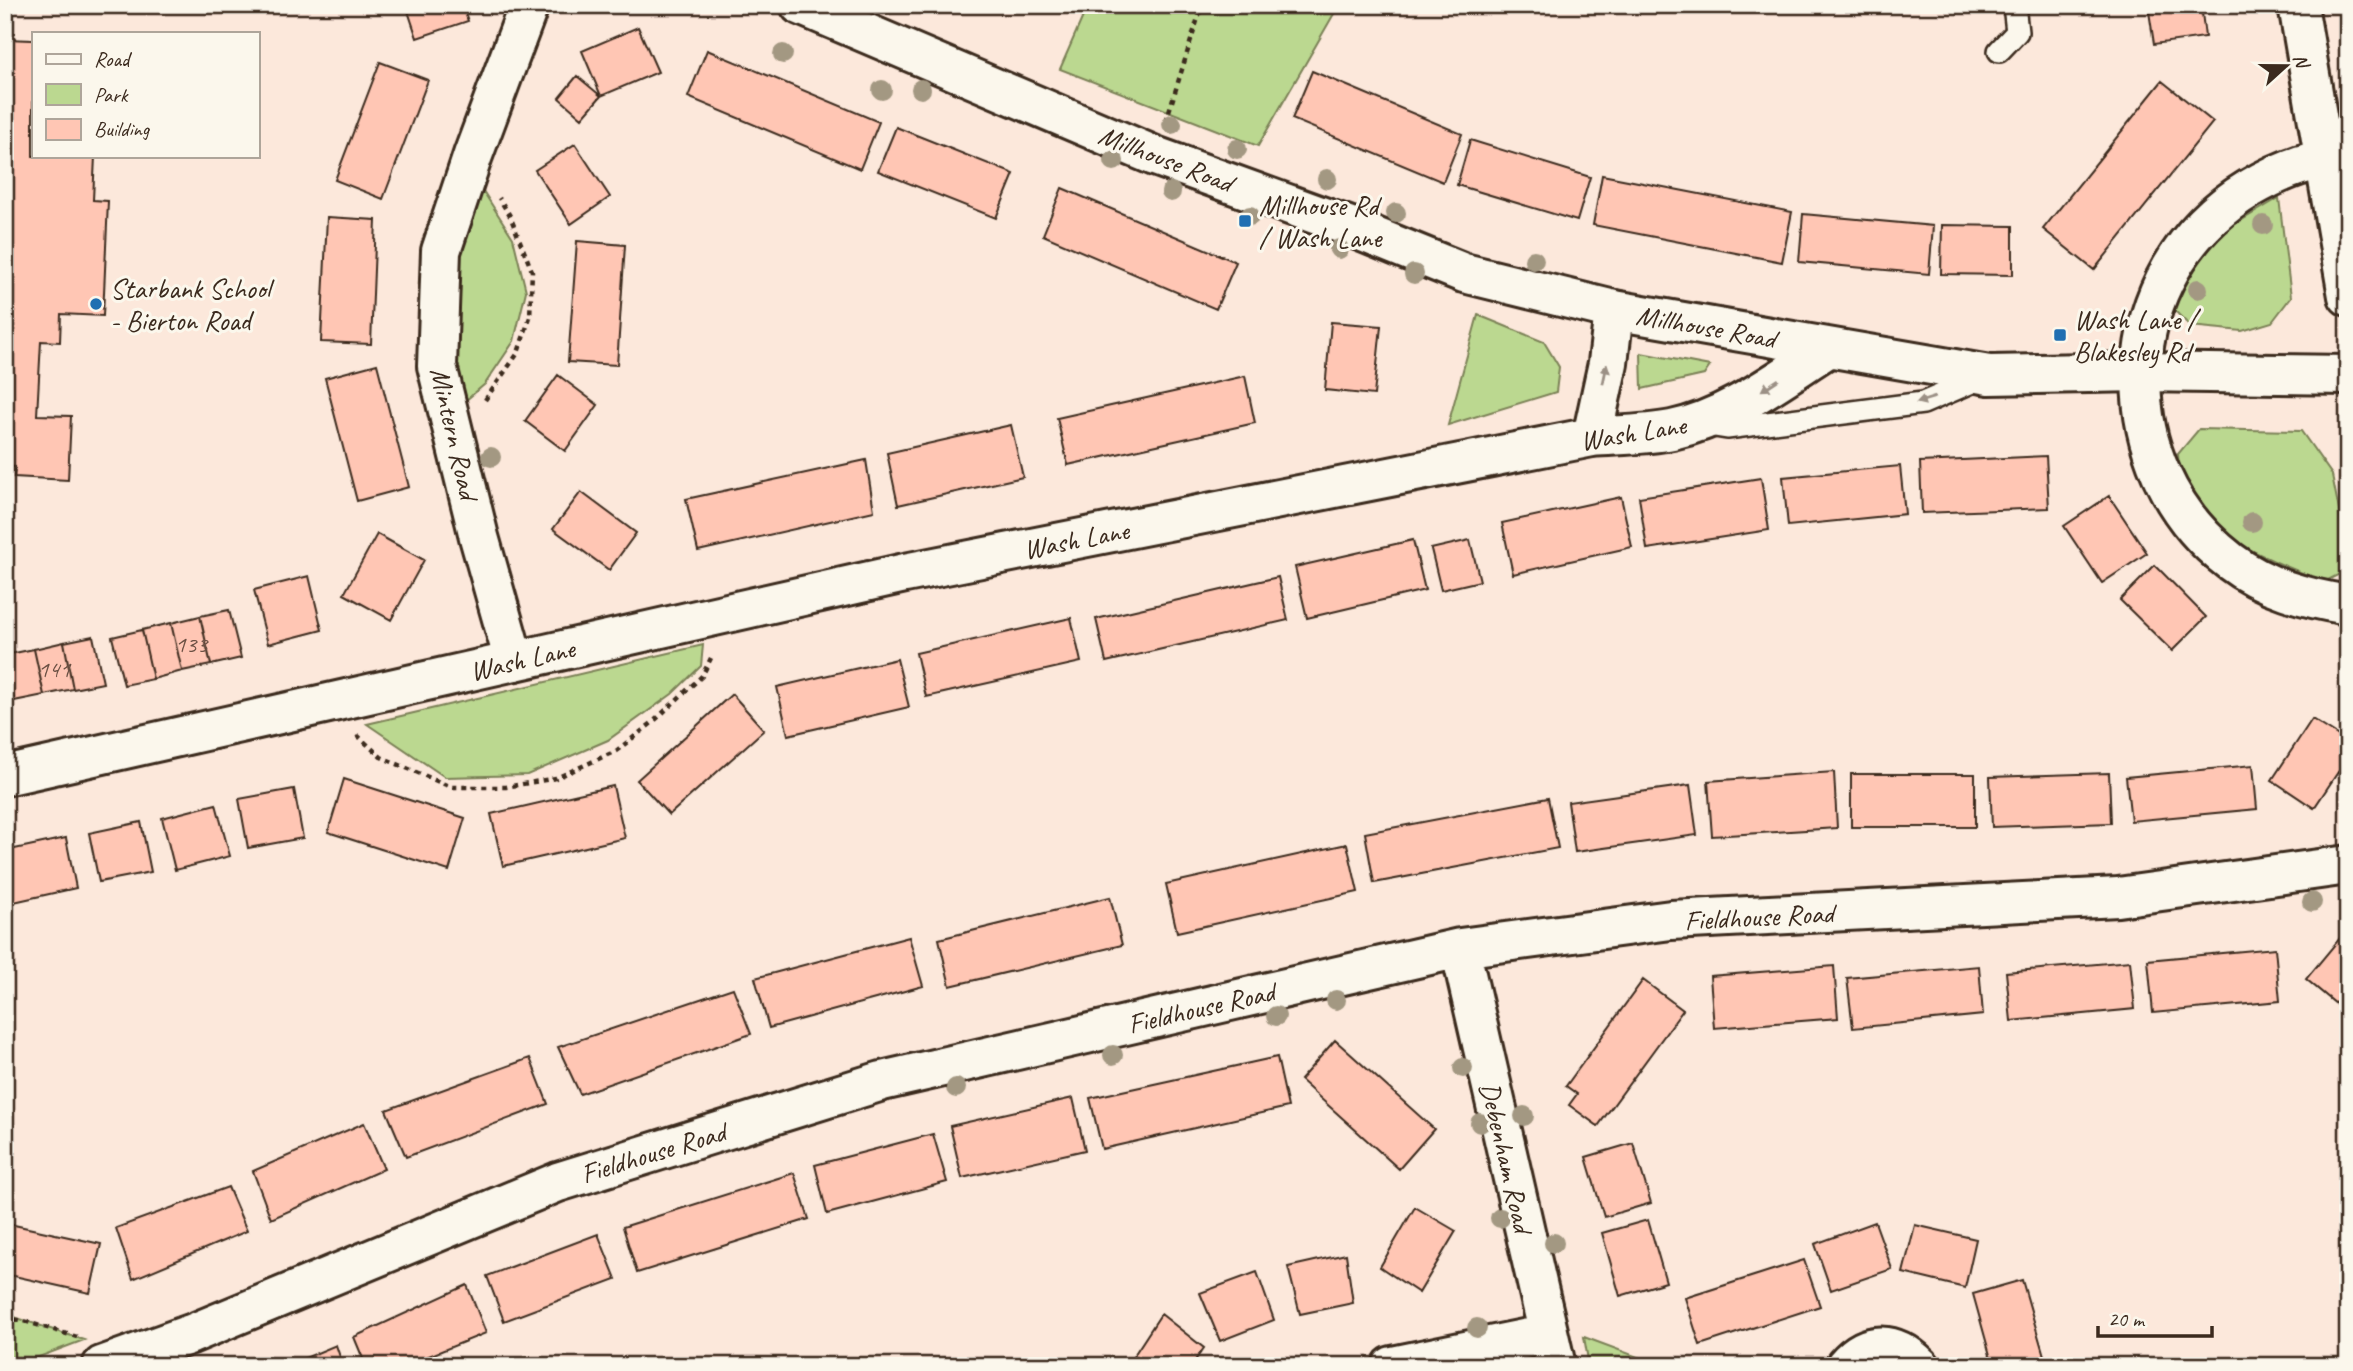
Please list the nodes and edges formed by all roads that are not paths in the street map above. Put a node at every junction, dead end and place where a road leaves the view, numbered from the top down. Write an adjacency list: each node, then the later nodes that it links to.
1 (529, 5): 17 (street, Mintern Road)
2 (800, 5): 5 (street, Millhouse Road)
3 (2014, 5): 6 (lane)
4 (2298, 5): 7 (street)
5 (850, 15): 9 (street, Millhouse Road)
6 (1999, 51)
7 (2336, 157): 8 (street); 11 (street)
8 (2348, 296)
9 (1614, 310): 10 (street, Millhouse Road); 15 (street, one-way to 9)
10 (1828, 348): 12 (street); 14 (street, Wash Lane, one-way to 14)
11 (2140, 372): 12 (street); 13 (street); 16 (street)
12 (1989, 375): 14 (lane, one-way to 14)
13 (2348, 375)
14 (1697, 423): 15 (street, Wash Lane)
15 (1592, 437): 17 (street, Wash Lane)
16 (2348, 605)
17 (514, 661): 18 (street, Wash Lane)
18 (5, 776)
19 (2348, 865): 20 (street, Fieldhouse Road)
20 (1460, 948): 21 (street, Debenham Road); 22 (street, Fieldhouse Road)
21 (1552, 1350): 23 (street)
22 (118, 1360)
23 (1392, 1366)
24 (1844, 1366): 25 (street)
25 (1920, 1366)

